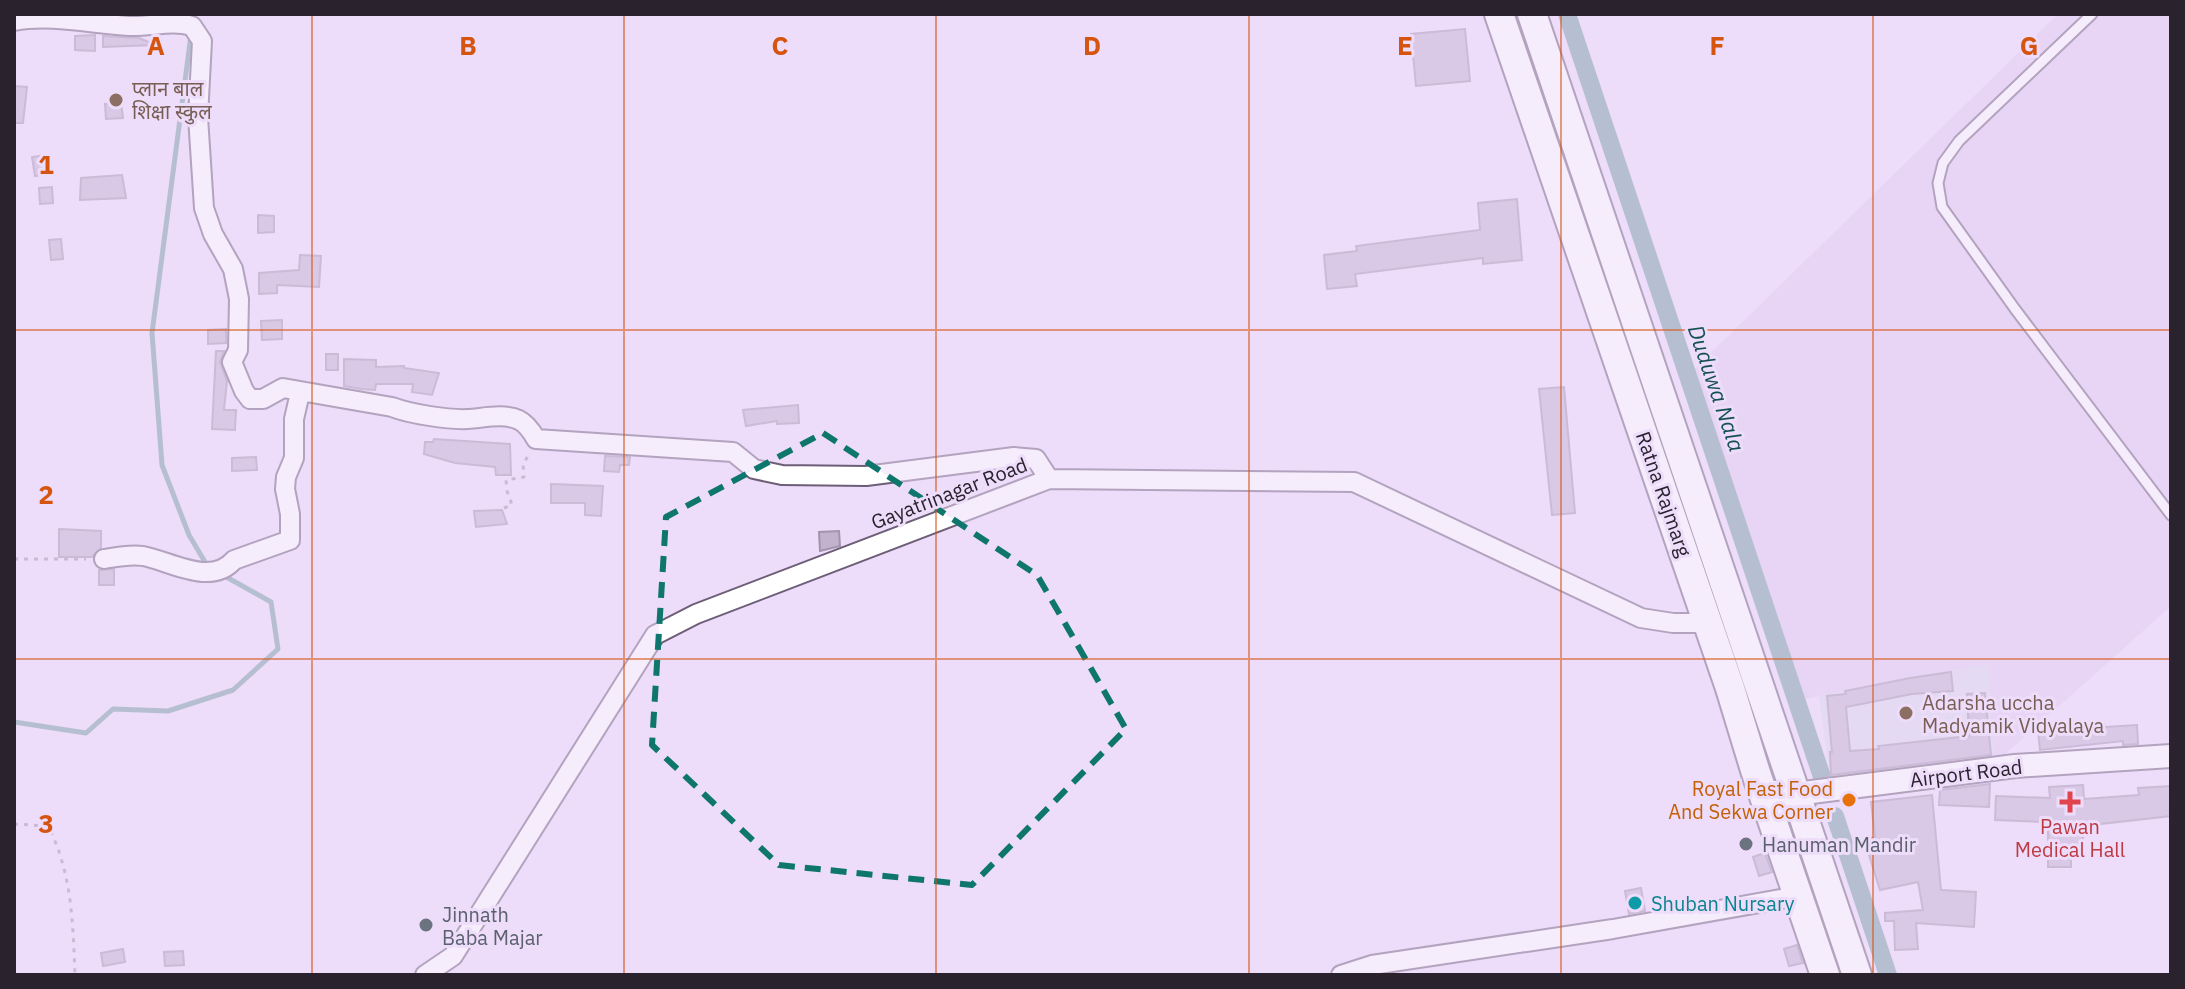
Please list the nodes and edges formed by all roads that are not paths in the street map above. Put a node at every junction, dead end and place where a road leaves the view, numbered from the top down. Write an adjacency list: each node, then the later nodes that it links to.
1 (1499, 14): 9 (highway, Ratna Rajmarg)
2 (1532, 14): 12 (highway, Ratna Rajmarg)
3 (2092, 14): 7 (lane)
4 (14, 21): 5 (street)
5 (300, 393): 6 (street); 8 (street)
6 (1049, 479): 9 (street, Gayatrinagar Road); 14 (street, Gayatrinagar Road)
7 (2171, 515)
8 (104, 559)
9 (1707, 623): 11 (highway, Ratna Rajmarg)
10 (2171, 756): 12 (street, Airport Road)
11 (1762, 791): 12 (street, Airport Road); 13 (highway, Ratna Rajmarg)
12 (1796, 794): 17 (highway, Ratna Rajmarg)
13 (1798, 896): 15 (street); 16 (highway, Ratna Rajmarg)
14 (425, 975)
15 (1341, 975)
16 (1825, 975)
17 (1857, 975)

